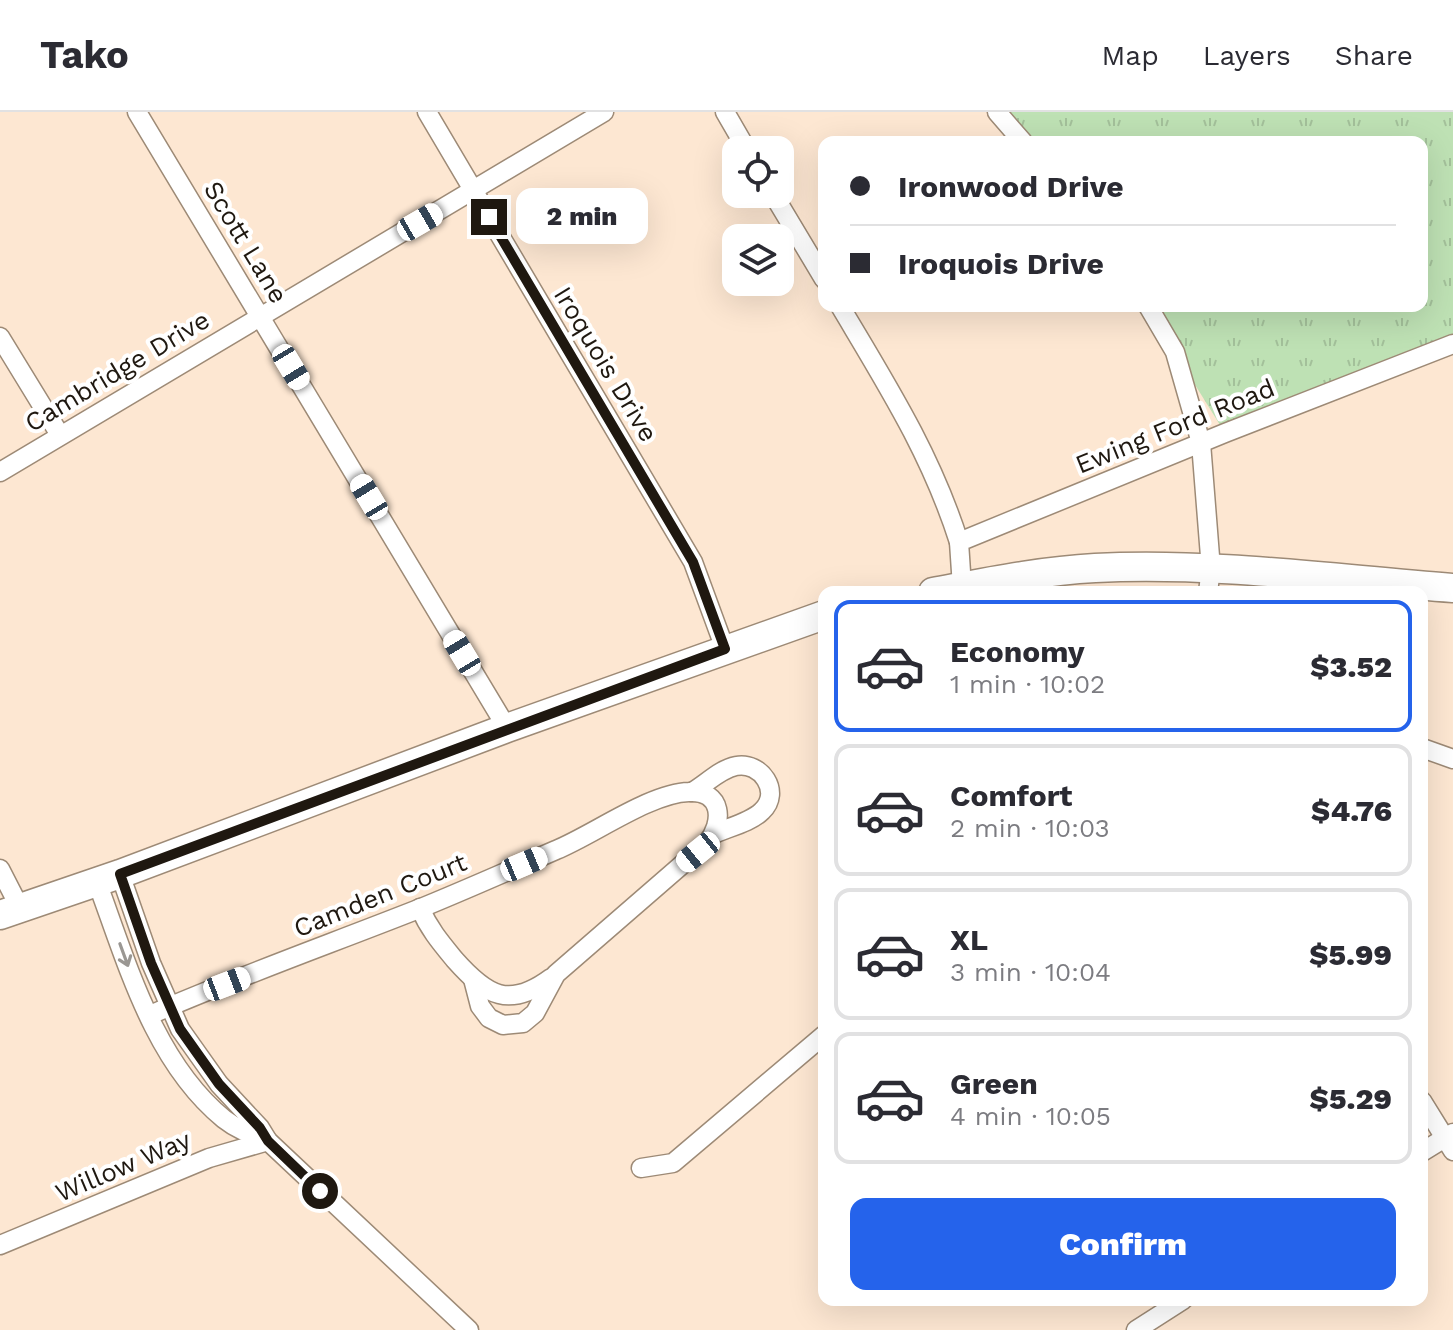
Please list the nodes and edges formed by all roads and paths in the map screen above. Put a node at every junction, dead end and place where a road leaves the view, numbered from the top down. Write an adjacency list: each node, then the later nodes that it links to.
1 (137, 112): 13 (street, Scott Lane)
2 (427, 112): 8 (street, Iroquois Drive)
3 (604, 112): 8 (street, Cambridge Drive)
4 (725, 112): 6 (street)
5 (997, 112): 7 (street)
6 (739, 136)
7 (1018, 136)
8 (473, 190): 13 (street, Cambridge Drive); 27 (street, Iroquois Drive)
9 (781, 208): 10 (street)
10 (818, 269)
11 (844, 312): 19 (street)
12 (1152, 312): 17 (street)
13 (260, 315): 16 (street, Cambridge Drive); 28 (street, Scott Lane)
14 (0, 337): 16 (street)
15 (1453, 344): 17 (street, Ewing Ford Road)
16 (60, 435): 18 (street, Cambridge Drive)
17 (1201, 443): 19 (street, Ewing Ford Road); 20 (street)
18 (0, 472)
19 (959, 542): 21 (street)
20 (1210, 581): 22 (main road); 23 (main road)
21 (962, 586)
22 (966, 586)
23 (1384, 586)
24 (1428, 587): 25 (main road)
25 (1453, 588)
26 (818, 617): 27 (main road)
27 (725, 649): 28 (main road)
28 (507, 728): 34 (main road)
29 (1428, 750): 30 (street)
30 (1453, 759)
31 (692, 792): 32 (street); 32 (street, Camden Court); 35 (street, Camden Court)
32 (716, 833): 37 (street)
33 (0, 869): 36 (street)
34 (109, 878): 36 (main road); 39 (street); 40 (street, one-way to 40)
35 (420, 908): 38 (street); 39 (street, Camden Court)
36 (10, 912)
37 (556, 974): 38 (street); 38 (street)
38 (473, 979)
39 (169, 1007): 40 (street, Camden Court); 44 (street)
40 (150, 1015): 44 (street)
41 (818, 1040): 46 (street)
42 (1428, 1109): 43 (street)
43 (1450, 1140): 45 (street)
44 (268, 1141): 47 (street, Willow Way); 49 (street)
45 (1428, 1149)
46 (641, 1168)
47 (0, 1245)
48 (1174, 1306): 50 (street)
49 (469, 1330)
50 (1136, 1330)

